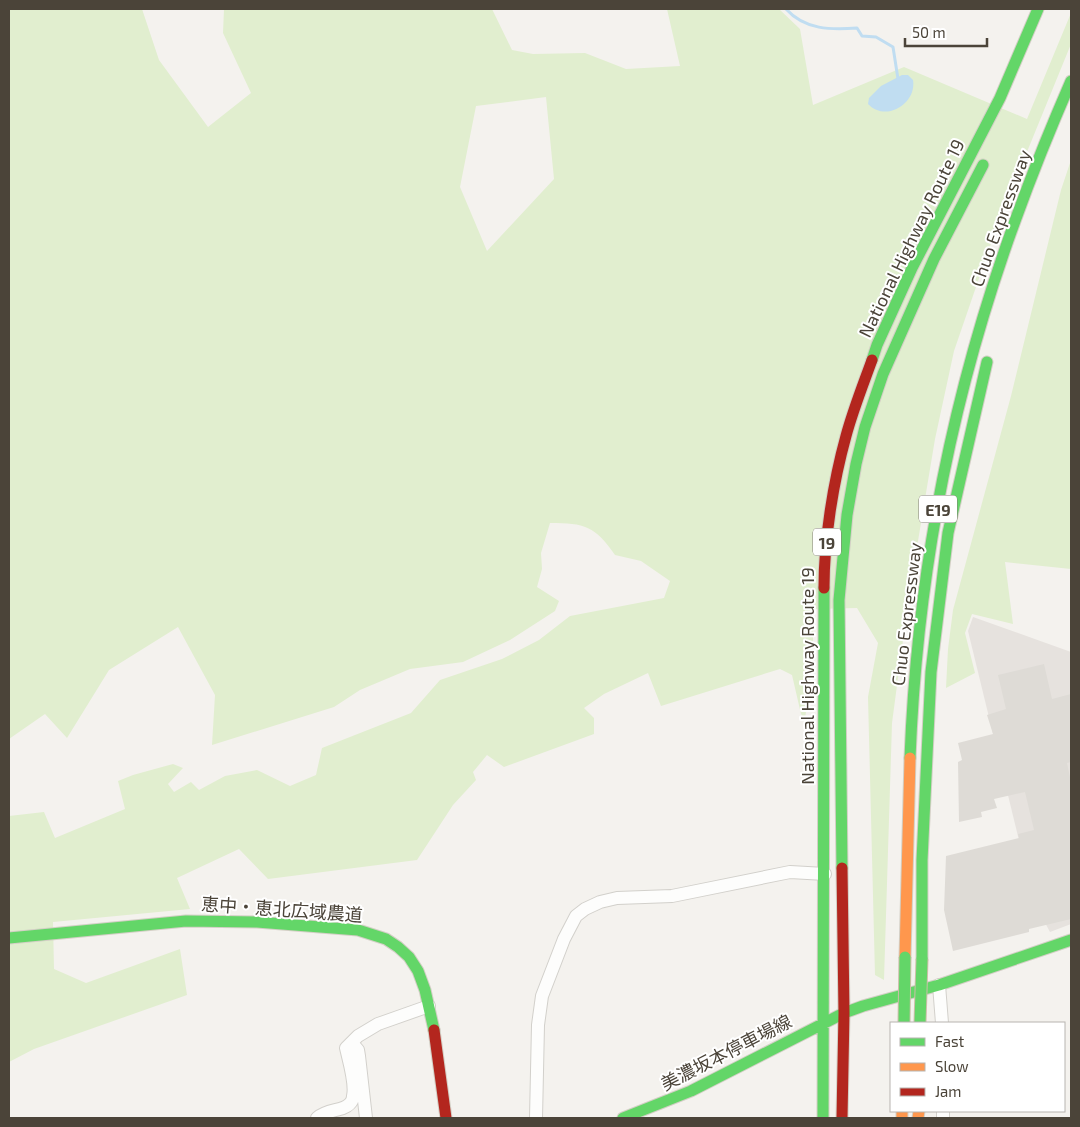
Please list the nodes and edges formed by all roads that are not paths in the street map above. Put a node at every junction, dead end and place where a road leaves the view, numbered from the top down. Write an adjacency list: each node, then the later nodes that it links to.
1 (1038, 9): 5 (main road, National Highway Route 19 / 19)
2 (1071, 81): 11 (main road, Chuo Expressway / E19, bridge)
3 (987, 158): 10 (main road, National Highway Route 19 / 19)
4 (990, 351): 12 (main road, Chuo Expressway / E19, bridge)
5 (825, 874): 14 (main road, National Highway Route 19 / 19); 19 (street)
6 (9, 938): 9 (main road, 恵中・恵北広域農道)
7 (1071, 940): 8 (main road, 美濃坂本停車場線)
8 (939, 985): 10 (main road, 美濃坂本停車場線); 13 (street)
9 (429, 1006): 15 (street); 18 (main road, 恵中・恵北広域農道)
10 (844, 1013): 14 (main road, 美濃坂本停車場線); 22 (main road, National Highway Route 19 / 19)
11 (904, 1022)
12 (920, 1022)
13 (942, 1022)
14 (824, 1023): 20 (main road, 美濃坂本停車場線); 21 (main road, National Highway Route 19 / 19)
15 (352, 1043): 16 (street); 17 (street)
16 (317, 1118)
17 (366, 1118)
18 (446, 1118)
19 (536, 1118)
20 (623, 1118)
21 (824, 1118)
22 (842, 1118)

